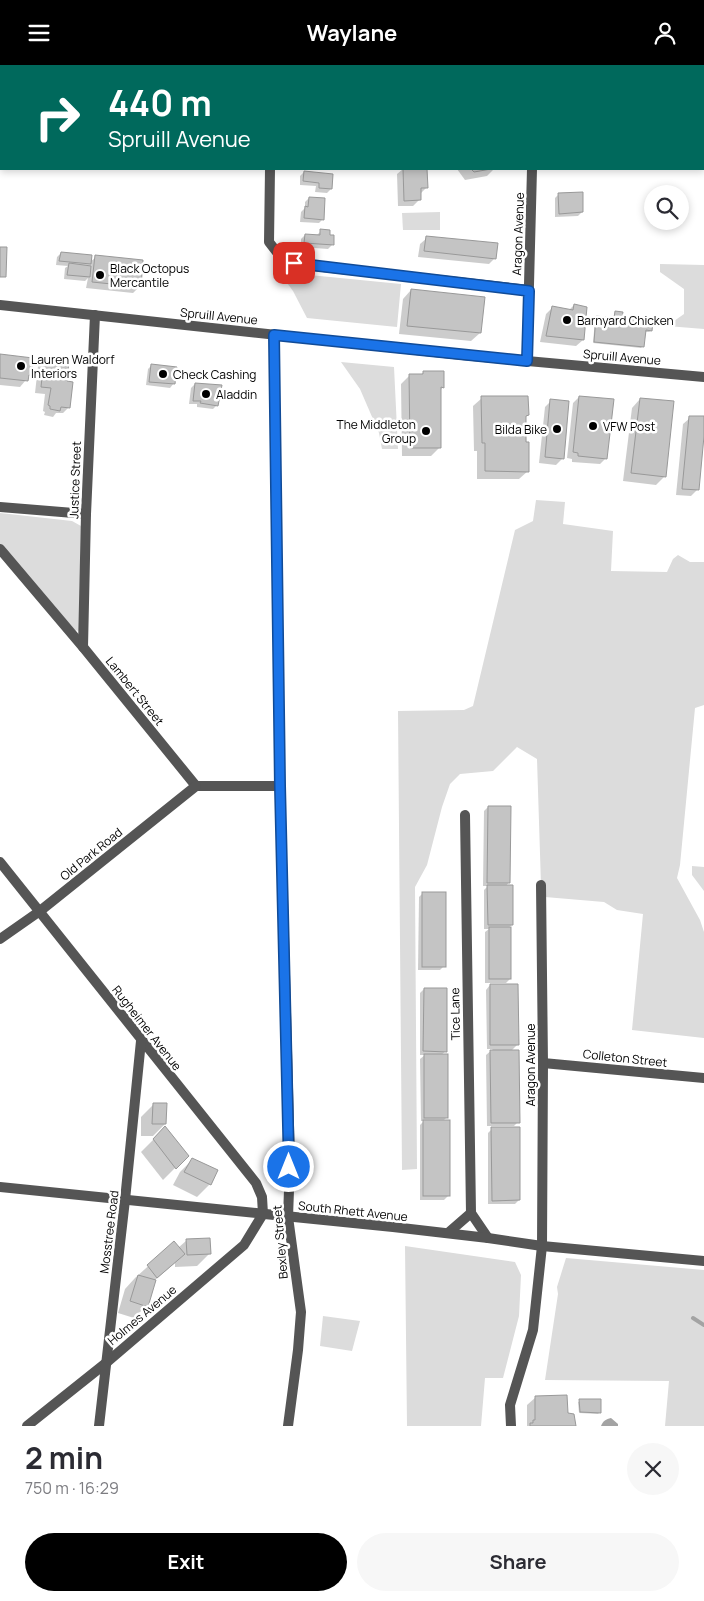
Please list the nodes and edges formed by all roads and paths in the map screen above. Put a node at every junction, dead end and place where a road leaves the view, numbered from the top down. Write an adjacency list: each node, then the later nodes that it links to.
1 (270, 170): 3 (street)
2 (532, 170): 3 (street, Aragon Avenue)
3 (529, 291): 7 (street, Aragon Avenue)
4 (0, 305): 5 (street, Spruill Avenue)
5 (95, 315): 6 (street, Spruill Avenue); 10 (street, Justice Street)
6 (274, 335): 7 (street, Spruill Avenue); 14 (street, Bexley Street)
7 (527, 361): 8 (street, Spruill Avenue)
8 (704, 377)
9 (0, 507): 10 (street)
10 (86, 514): 12 (street, Justice Street)
11 (0, 549): 12 (street, Lambert Street)
12 (83, 647): 13 (street, Lambert Street)
13 (196, 786): 14 (street); 18 (street, Old Park Road)
14 (280, 786): 27 (street, Bexley Street)
15 (465, 815): 25 (street, Tice Lane)
16 (0, 862): 18 (street, Rugheimer Avenue)
17 (541, 885): 21 (street, Aragon Avenue)
18 (40, 911): 19 (street, Old Park Road); 20 (street, Rugheimer Avenue)
19 (0, 939)
20 (142, 1041): 24 (street, Mosstree Road); 26 (street, Rugheimer Avenue)
21 (543, 1063): 22 (street, Colleton Street); 30 (street, Aragon Avenue)
22 (704, 1078)
23 (0, 1187): 24 (street, South Rhett Avenue)
24 (125, 1200): 26 (street, South Rhett Avenue); 32 (street, Mosstree Road)
25 (471, 1213): 28 (street); 29 (street)
26 (263, 1214): 27 (street, South Rhett Avenue); 32 (street, Holmes Avenue)
27 (288, 1217): 28 (street, South Rhett Avenue); 35 (street, Bexley Street)
28 (448, 1233): 29 (street, South Rhett Avenue)
29 (488, 1237): 30 (street, South Rhett Avenue)
30 (542, 1245): 31 (street, South Rhett Avenue); 36 (street, Aragon Avenue)
31 (704, 1261)
32 (106, 1363): 33 (street, Holmes Avenue); 34 (street, Mosstree Road)
33 (27, 1426)
34 (99, 1426)
35 (288, 1426)
36 (510, 1426)

